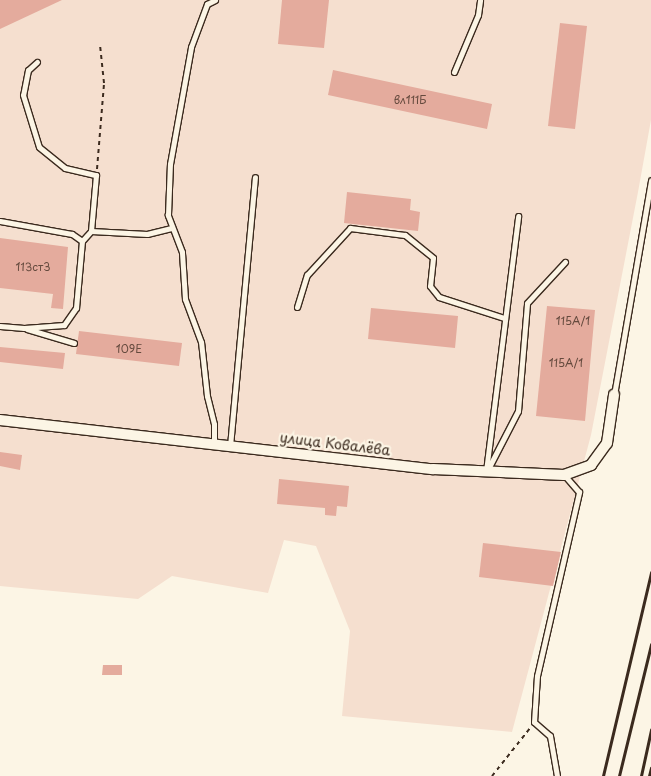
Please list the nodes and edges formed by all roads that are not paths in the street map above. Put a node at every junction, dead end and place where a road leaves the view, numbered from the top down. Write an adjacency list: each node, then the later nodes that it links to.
1 (215, 0): 9 (lane)
2 (480, 0): 4 (lane)
3 (37, 62): 10 (lane)
4 (454, 72)
5 (255, 177): 21 (lane)
6 (651, 180): 18 (lane)
7 (518, 216): 14 (lane)
8 (0, 221): 11 (lane)
9 (171, 228): 10 (lane); 20 (lane)
10 (91, 231): 11 (lane)
11 (82, 240): 16 (lane)
12 (565, 262): 22 (lane)
13 (297, 307): 14 (lane)
14 (504, 318): 22 (lane)
15 (0, 326): 16 (lane)
16 (24, 328): 17 (lane)
17 (74, 343)
18 (614, 395): 23 (street, улица Ковалёва)
19 (0, 420): 20 (street, улица Ковалёва)
20 (214, 444): 21 (street, улица Ковалёва)
21 (230, 446): 22 (street, улица Ковалёва)
22 (486, 472): 23 (street, улица Ковалёва)
23 (564, 476): 24 (lane)
24 (557, 776)

